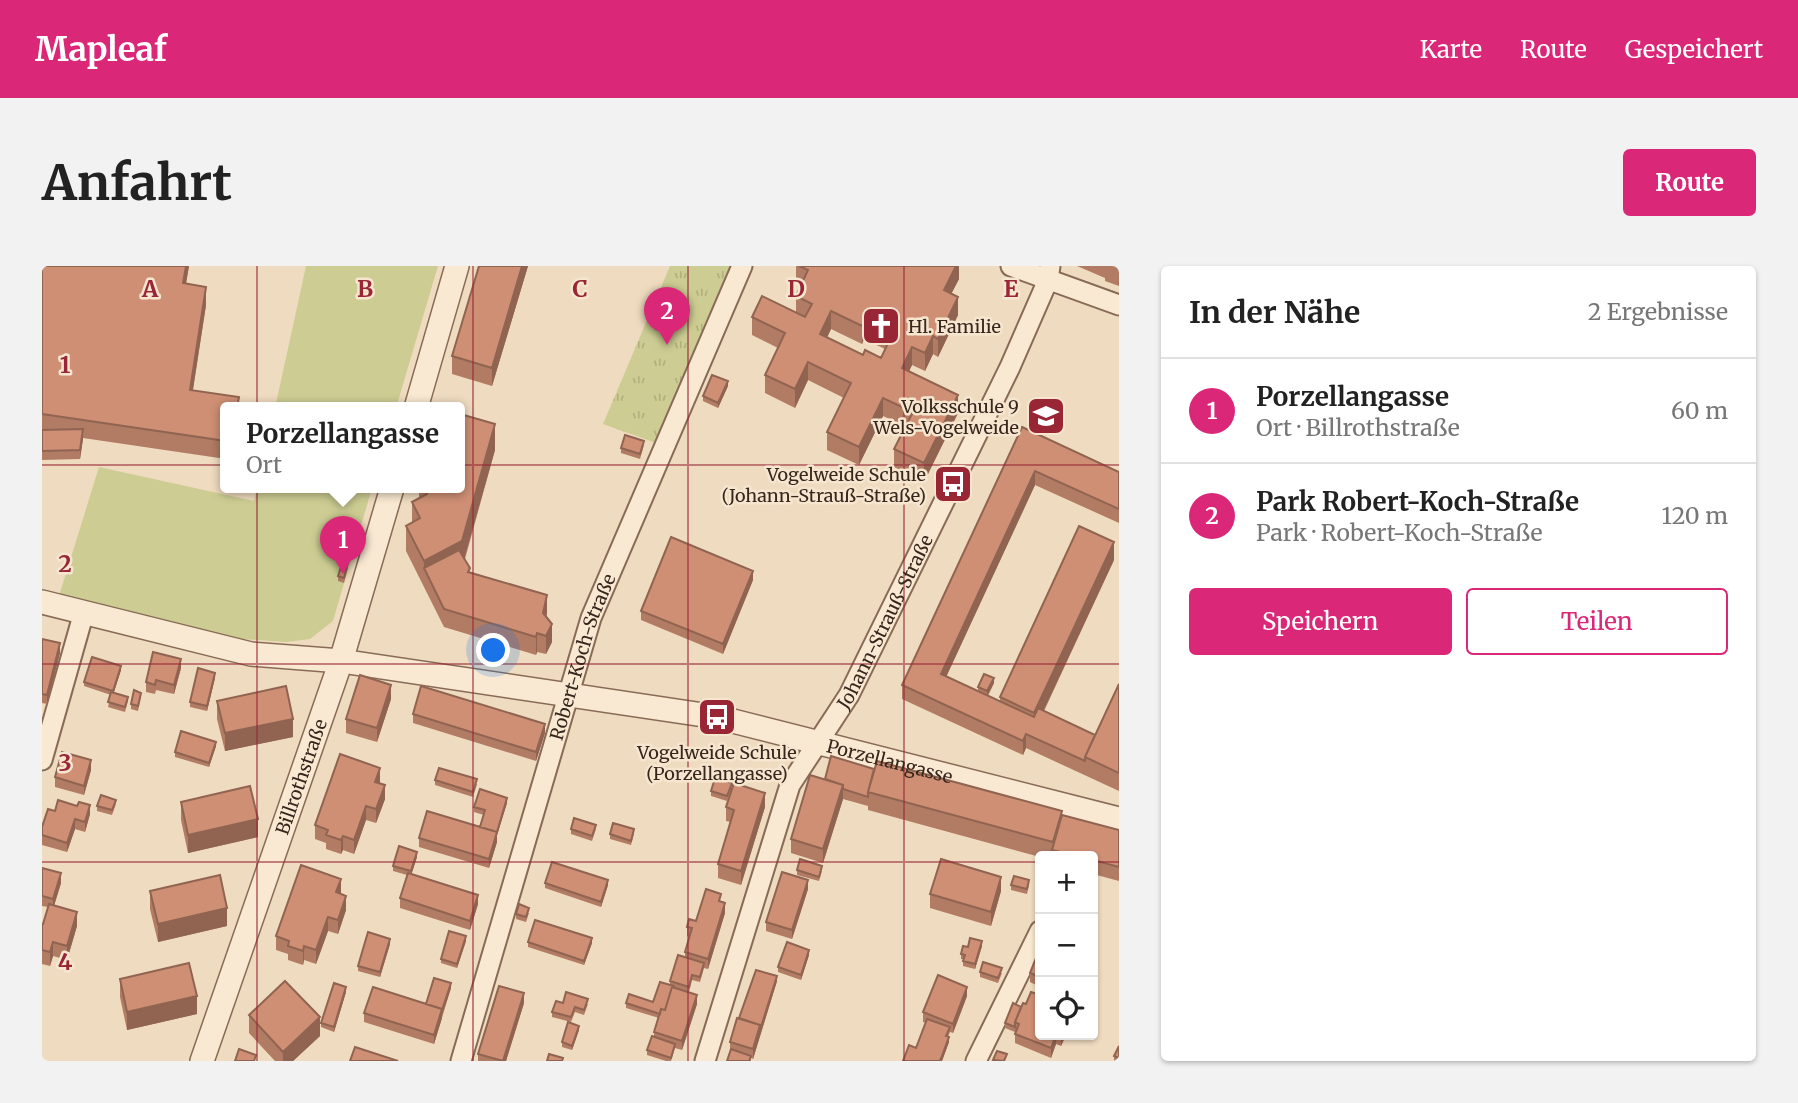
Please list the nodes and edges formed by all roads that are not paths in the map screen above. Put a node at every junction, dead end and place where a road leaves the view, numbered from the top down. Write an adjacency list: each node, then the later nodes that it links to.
1 (457, 266): 6 (street)
2 (742, 266): 11 (street, Robert-Koch-Straße)
3 (1011, 266): 4 (street)
4 (1049, 273): 5 (street); 12 (street, Johann-Strauß-Straße)
5 (1119, 305)
6 (418, 402)
7 (391, 493): 10 (street, Billrothstraße)
8 (42, 602): 9 (street, Porzellangasse)
9 (84, 612): 10 (street, Porzellangasse); 13 (street)
10 (341, 660): 11 (street, Porzellangasse); 18 (street, Billrothstraße)
11 (571, 693): 12 (street, Porzellangasse); 19 (street, Robert-Koch-Straße)
12 (816, 742): 14 (street, Porzellangasse); 20 (street, Johann-Strauß-Straße)
13 (42, 760)
14 (1092, 811): 15 (street, Porzellangasse); 16 (street)
15 (1119, 819)
16 (1082, 834)
17 (1035, 941): 21 (street)
18 (202, 1061)
19 (461, 1061)
20 (705, 1061)
21 (975, 1061)

